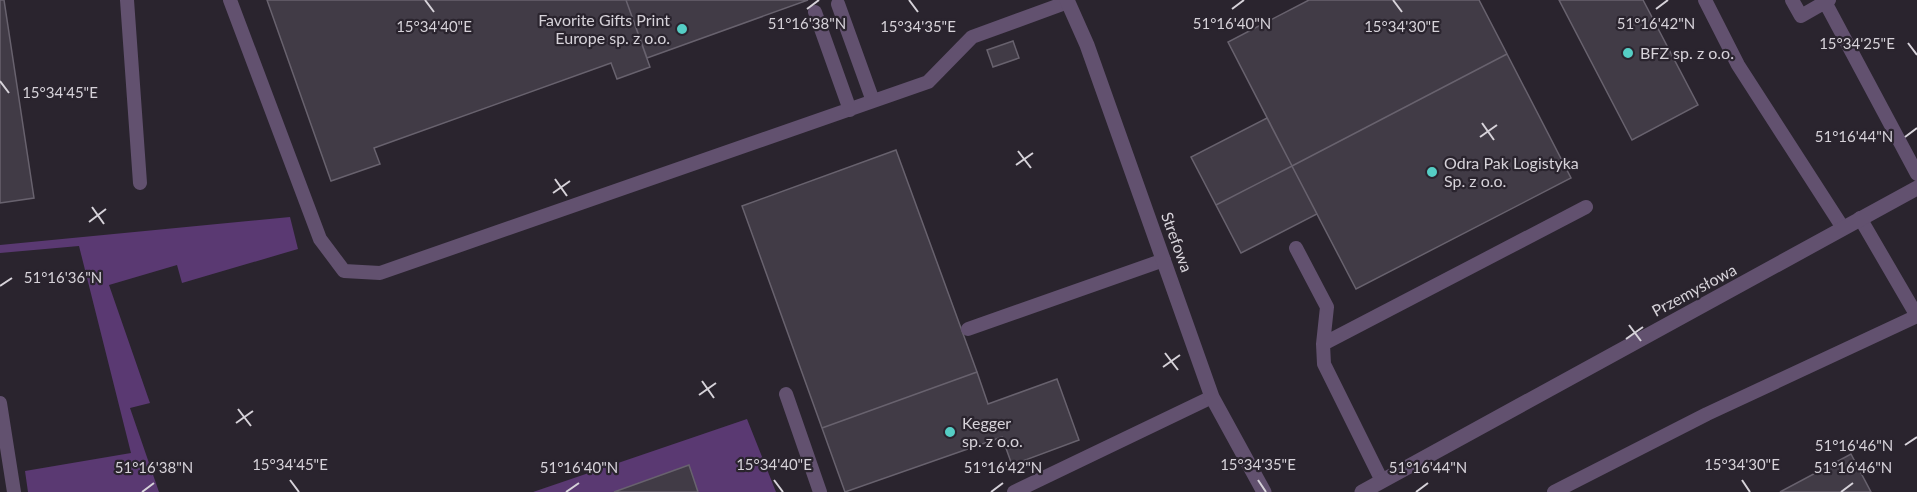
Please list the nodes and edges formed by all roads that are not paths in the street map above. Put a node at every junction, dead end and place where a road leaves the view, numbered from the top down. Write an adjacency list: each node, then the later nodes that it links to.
1 (127, 0): 12 (lane)
2 (230, 0): 10 (lane)
3 (1705, 0): 16 (lane)
4 (1792, 0): 6 (lane)
5 (1067, 1): 9 (lane); 18 (street, Strefowa)
6 (1827, 1): 11 (lane)
7 (838, 4): 9 (lane)
8 (815, 12): 10 (lane)
9 (873, 101): 10 (lane)
10 (850, 110)
11 (1917, 174)
12 (140, 183)
13 (1917, 188): 15 (street, Przemysłowa)
14 (1586, 207): 21 (lane)
15 (1860, 218): 16 (street, Przemysłowa); 19 (lane)
16 (1844, 228): 25 (street, Przemysłowa)
17 (1296, 248): 21 (lane)
18 (1164, 260): 20 (lane); 23 (street, Strefowa)
19 (1917, 316): 31 (lane)
20 (968, 329)
21 (1323, 344): 25 (lane)
22 (786, 394): 27 (lane)
23 (1212, 397): 28 (lane); 29 (street, Strefowa)
24 (0, 403): 26 (lane)
25 (1382, 481): 30 (street, Przemysłowa)
26 (14, 492)
27 (820, 492)
28 (1014, 492)
29 (1264, 492)
30 (1362, 492)
31 (1554, 492)

